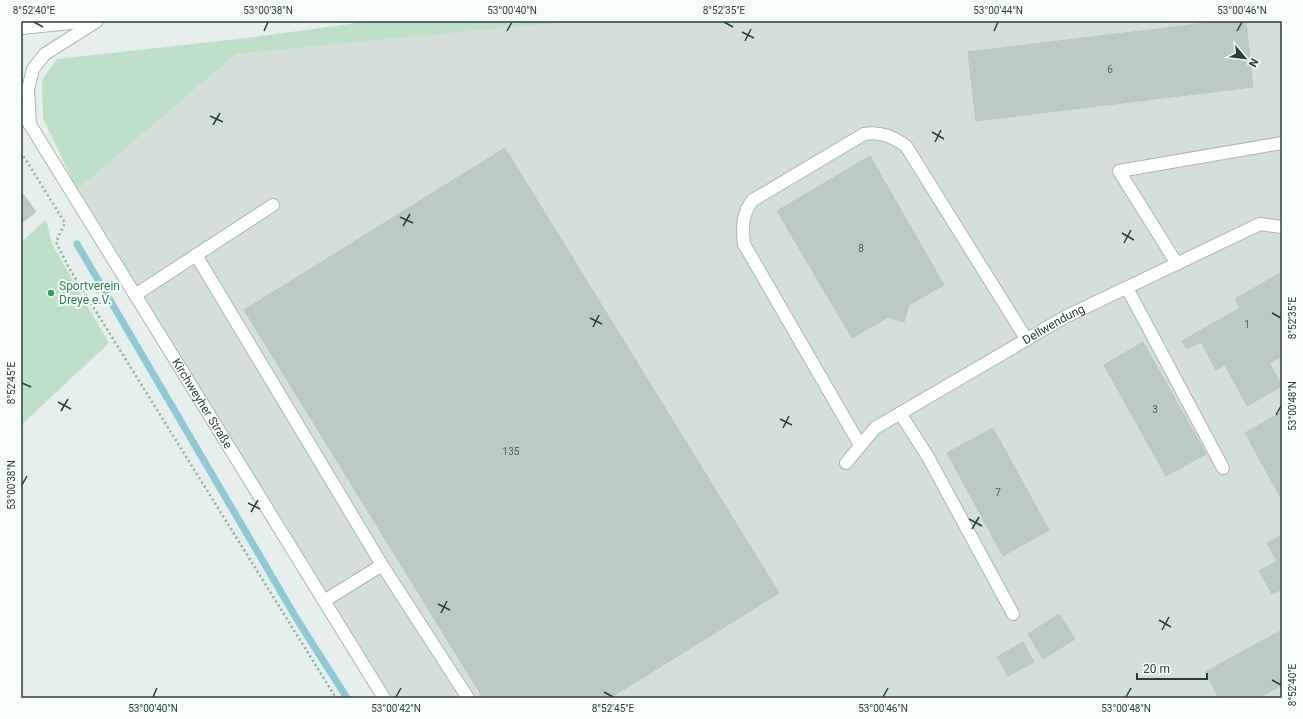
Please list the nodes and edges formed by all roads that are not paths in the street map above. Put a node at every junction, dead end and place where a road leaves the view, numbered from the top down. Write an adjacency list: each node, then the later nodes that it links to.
1 (91, 21): 3 (street)
2 (96, 21): 5 (street)
3 (21, 28)
4 (21, 110): 5 (street, Kirchweyher Straße)
5 (30, 125): 12 (street, Kirchweyher Straße)
6 (1282, 143): 10 (street)
7 (273, 205): 9 (street)
8 (1282, 227): 10 (street, Dellwendung)
9 (196, 255): 12 (street); 18 (street)
10 (1177, 264): 11 (street, Dellwendung)
11 (1127, 288): 13 (street, Dellwendung); 17 (street)
12 (135, 295): 19 (street, Kirchweyher Straße)
13 (1027, 340): 14 (street, Dellwendung); 15 (street)
14 (900, 413): 15 (street, Dellwendung); 20 (street)
15 (860, 445): 16 (street, Dellwendung)
16 (846, 463)
17 (1223, 468)
18 (382, 565): 19 (street); 22 (street)
19 (324, 601): 21 (street, Kirchweyher Straße)
20 (1013, 614)
21 (384, 698)
22 (468, 698)

